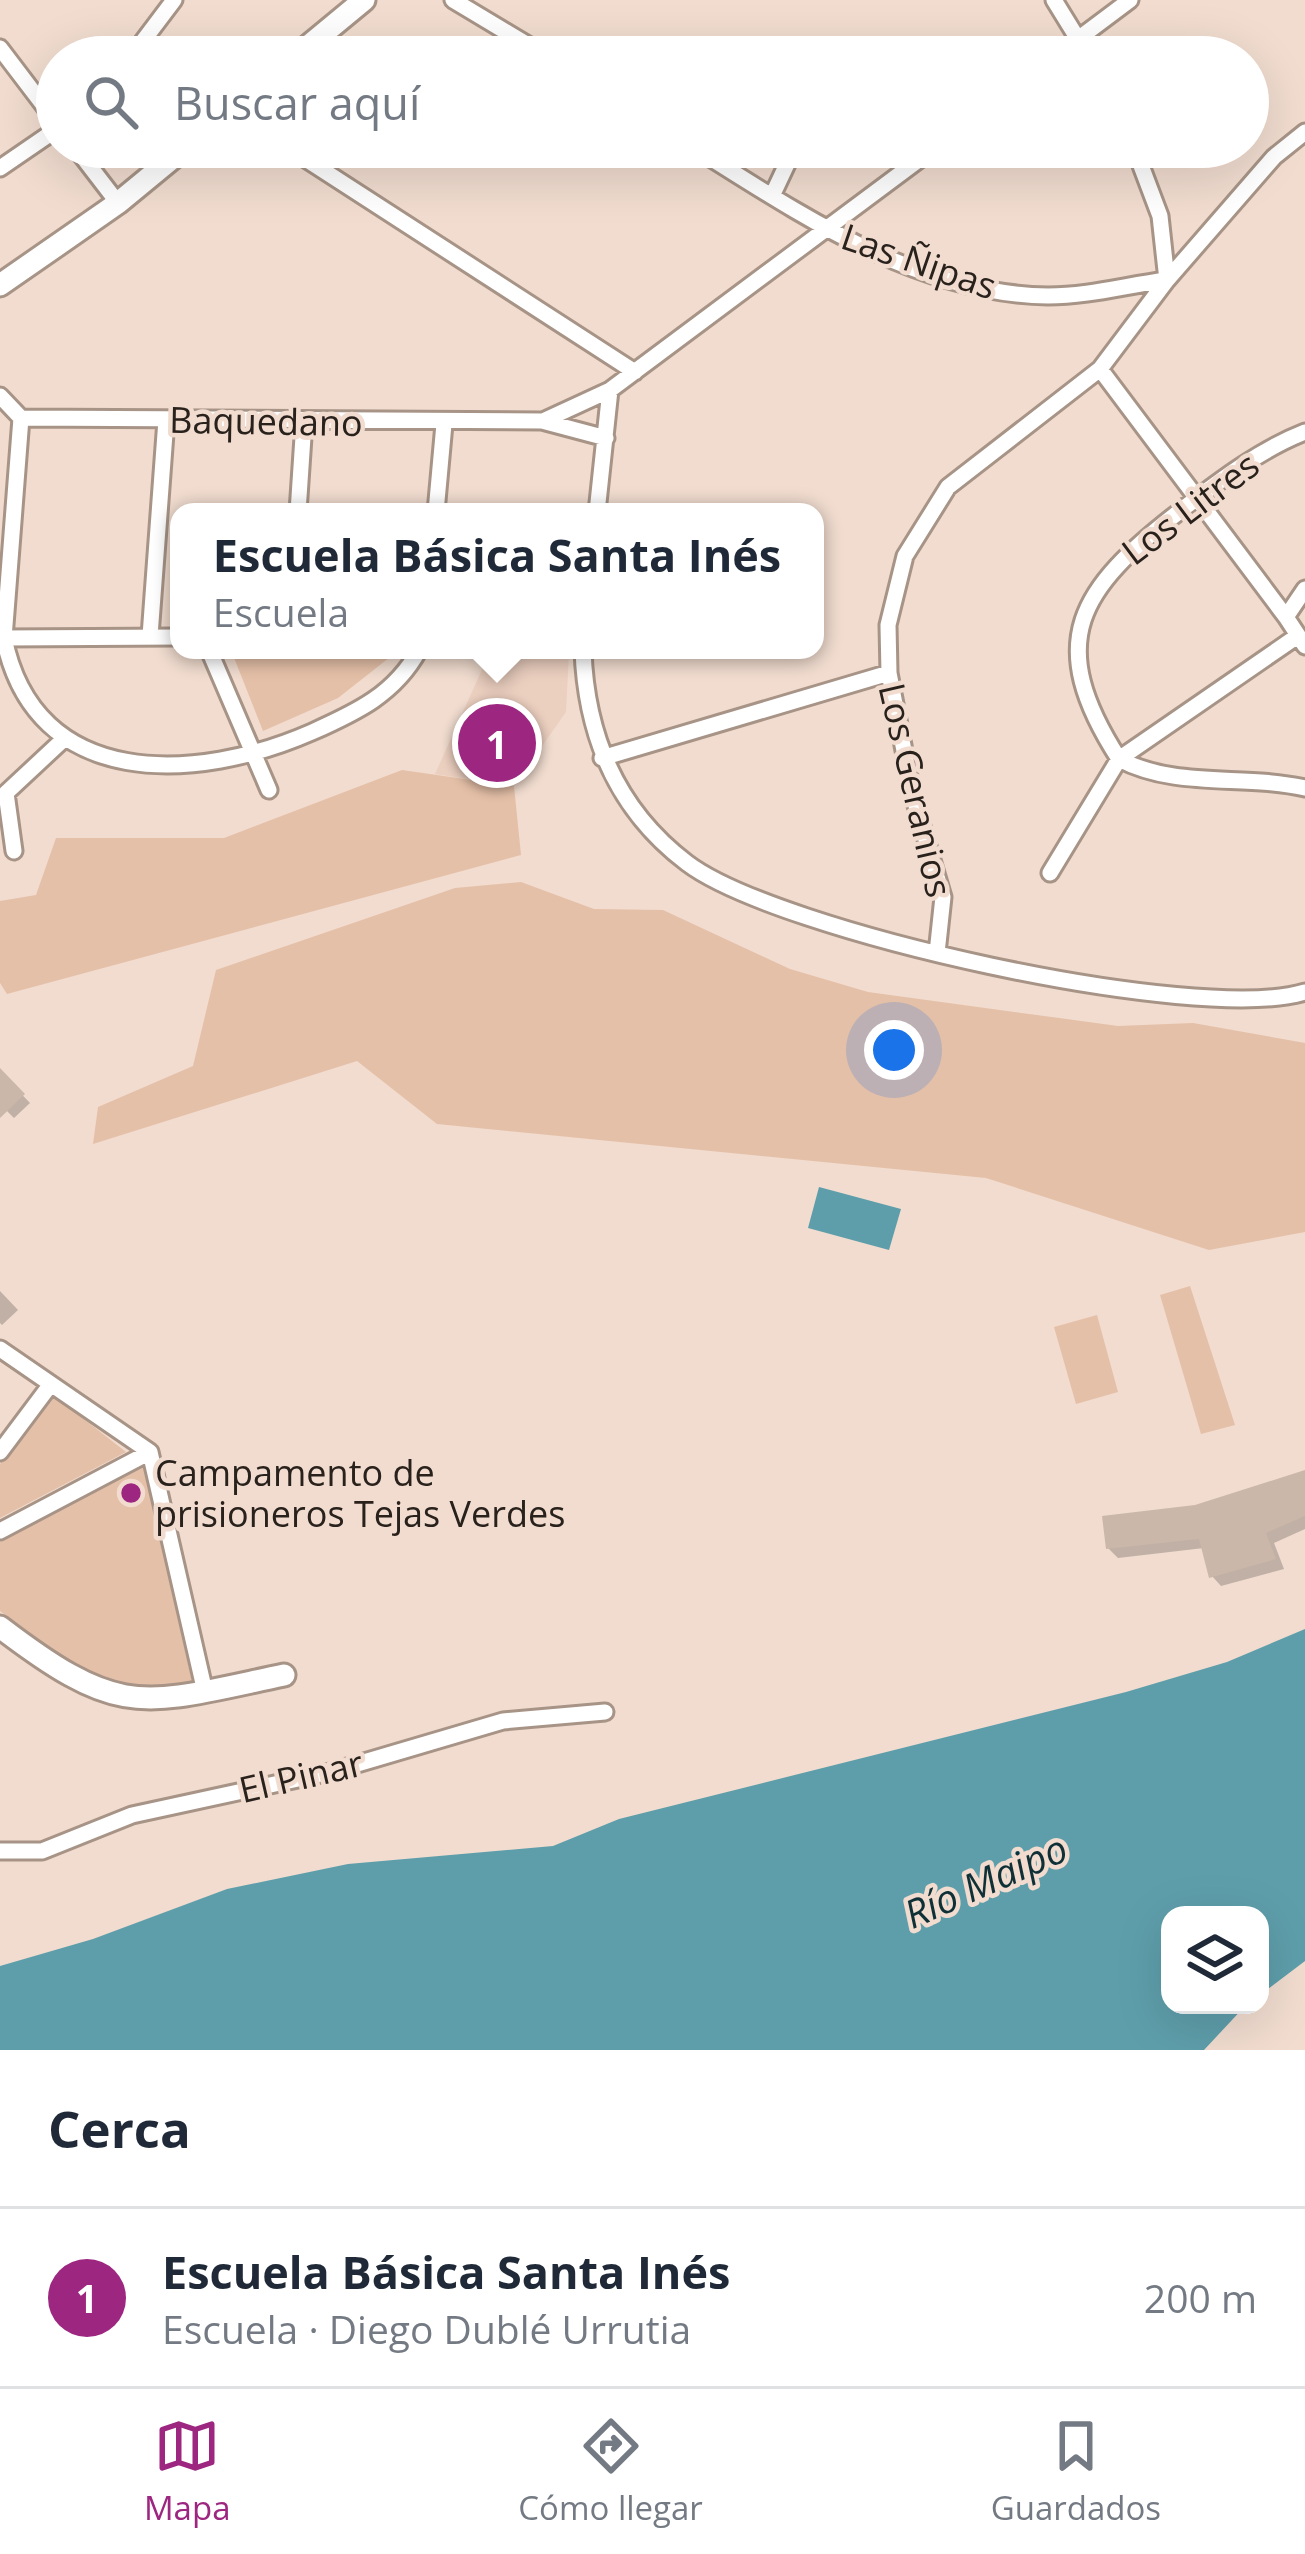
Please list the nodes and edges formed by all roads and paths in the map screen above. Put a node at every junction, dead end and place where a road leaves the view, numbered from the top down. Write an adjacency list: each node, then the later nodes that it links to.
1 (174, 0): 7 (street)
2 (364, 0): 8 (street)
3 (453, 0): 6 (street)
4 (1054, 0): 10 (street)
5 (1130, 0): 11 (street)
6 (478, 5): 9 (street)
7 (146, 36)
8 (320, 36)
9 (520, 36)
10 (1078, 36)
11 (1082, 36)
12 (0, 48): 13 (street)
13 (36, 97)
14 (1305, 132): 16 (street, Los Geranios)
15 (36, 141): 17 (street)
16 (1269, 163)
17 (0, 168)
18 (91, 168): 27 (street)
19 (160, 168): 27 (street)
20 (319, 168): 32 (street)
21 (726, 168): 26 (street, Las Ñipas)
22 (785, 168): 26 (street)
23 (908, 168): 28 (street, Baquedano)
24 (1142, 168): 29 (street)
25 (1264, 168): 29 (street, Los Geranios)
26 (772, 196): 28 (street, Las Ñipas)
27 (118, 203): 30 (street)
28 (827, 230): 29 (street, Las Ñipas); 32 (street, Baquedano)
29 (1167, 280): 31 (street, Los Geranios)
30 (0, 285)
31 (1100, 369): 43 (street); 56 (street, Los Geranios)
32 (635, 372): 33 (street, Baquedano)
33 (610, 390): 37 (street, Baquedano); 41 (street)
34 (0, 396): 35 (street)
35 (21, 418): 36 (street, Baquedano); 42 (street)
36 (166, 420): 38 (street, Baquedano); 49 (street)
37 (542, 421): 39 (street, Baquedano); 41 (street, Baquedano)
38 (304, 422): 39 (street, Baquedano); 44 (street)
39 (444, 424): 45 (street)
40 (1305, 432): 43 (street, Los Litres)
41 (606, 438): 46 (street)
42 (8, 475): 51 (street)
43 (1198, 497): 48 (street); 60 (street, Los Litres)
44 (299, 503)
45 (437, 503)
46 (598, 503)
47 (1305, 589): 48 (street)
48 (1286, 616): 52 (street)
49 (151, 636): 50 (street); 51 (street)
50 (170, 637)
51 (4, 638): 57 (street)
52 (1301, 642): 60 (street)
53 (212, 659): 58 (street)
54 (413, 659): 58 (street)
55 (583, 659): 59 (street)
56 (889, 673): 59 (street); 66 (street, Los Geranios)
57 (65, 738): 58 (street); 63 (street)
58 (252, 754): 62 (street)
59 (602, 758): 66 (street)
60 (1119, 759): 61 (street); 65 (street)
61 (1305, 788)
62 (269, 790)
63 (3, 793): 64 (street)
64 (14, 850)
65 (1050, 873)
66 (938, 953): 67 (street)
67 (1305, 992)
68 (0, 1349): 69 (street)
69 (51, 1384): 70 (street); 71 (street)
70 (0, 1452)
71 (150, 1452): 72 (street); 75 (street)
72 (0, 1531)
73 (0, 1628): 75 (street)
74 (284, 1675): 75 (street)
75 (205, 1692)
76 (605, 1712): 77 (street, El Pinar)
77 (0, 1851)

